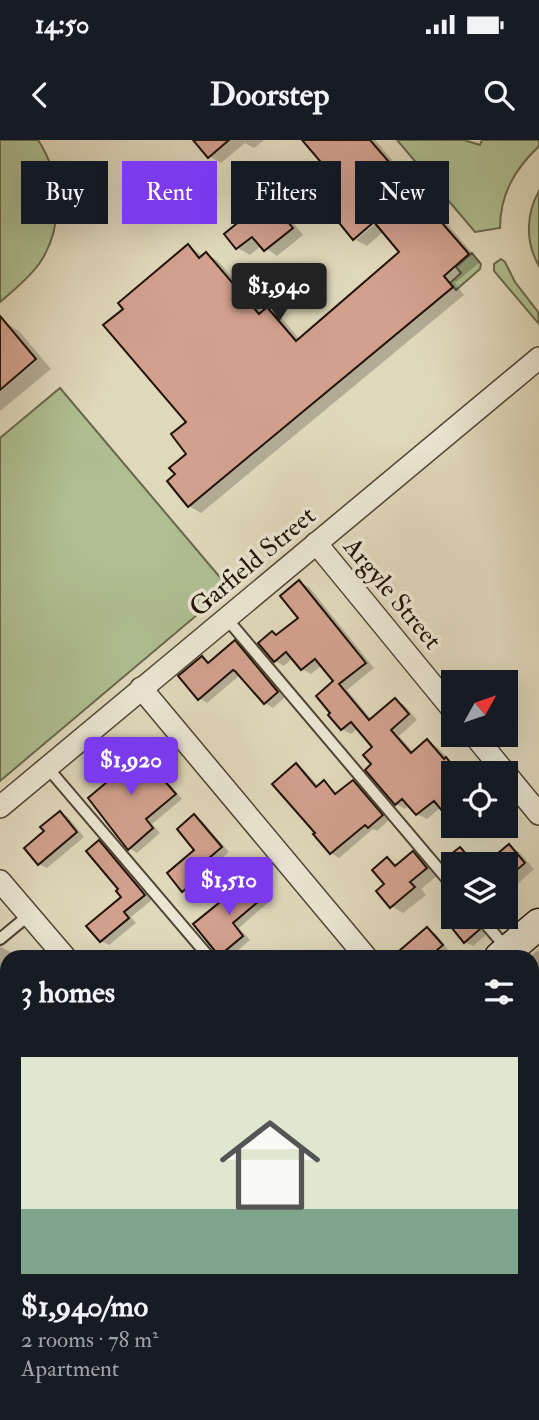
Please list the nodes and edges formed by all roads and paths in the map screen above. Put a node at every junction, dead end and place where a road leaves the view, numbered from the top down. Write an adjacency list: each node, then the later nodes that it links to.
1 (539, 358): 2 (street, Garfield Street)
2 (316, 544): 3 (street, Garfield Street); 5 (street, Argyle Street)
3 (227, 619): 4 (street, Garfield Street); 12 (lane)
4 (141, 688): 8 (street, Garfield Street); 20 (street)
5 (441, 695)
6 (484, 747): 7 (street)
7 (495, 761)
8 (47, 767): 10 (street, Garfield Street); 19 (lane)
9 (518, 789): 11 (street)
10 (0, 807)
11 (539, 814)
12 (441, 872)
13 (0, 881): 14 (street)
14 (29, 915): 17 (lane); 18 (street)
15 (539, 924): 22 (street)
16 (488, 929): 21 (lane)
17 (0, 939)
18 (59, 950)
19 (203, 950)
20 (360, 950)
21 (501, 950)
22 (509, 950)

